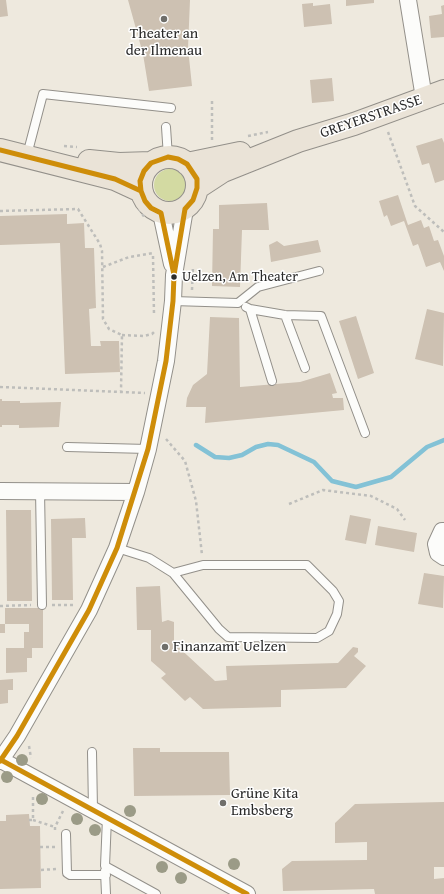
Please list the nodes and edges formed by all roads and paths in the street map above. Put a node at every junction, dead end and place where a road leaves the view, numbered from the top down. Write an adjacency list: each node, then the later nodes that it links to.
1 (408, 0): 2 (street)
2 (434, 95): 5 (main road, GREYERSTRASSE)
3 (212, 98): 8 (path)
4 (171, 108): 12 (lane)
5 (381, 114): 7 (main road, GREYERSTRASSE); 19 (path)
6 (166, 127): 13 (lane)
7 (298, 141): 13 (main road, GREYERSTRASSE); 14 (main road, GREYERSTRASSE)
8 (212, 142)
9 (62, 146): 10 (path)
10 (84, 147)
11 (0, 150): 12 (main road, GREYERSTRASSE)
12 (26, 155): 13 (main road, GREYERSTRASSE); 15 (main road, GREYERSTRASSE)
13 (169, 161): 14 (main road); 15 (main road)
14 (197, 188): 16 (main road)
15 (141, 191): 18 (main road)
16 (185, 209): 18 (main road); 25 (street)
17 (0, 211): 23 (path)
18 (161, 213): 25 (street)
19 (444, 232)
20 (152, 246): 21 (path)
21 (153, 253): 23 (path); 31 (path)
22 (193, 266): 27 (path)
23 (104, 267): 33 (path)
24 (318, 271): 28 (lane)
25 (174, 275): 26 (street)
26 (173, 301): 27 (lane); 38 (street)
27 (191, 301): 28 (lane)
28 (238, 303): 29 (lane)
29 (250, 309): 30 (lane); 35 (lane)
30 (285, 315): 34 (lane); 40 (lane)
31 (155, 323)
32 (155, 330): 33 (path)
33 (122, 335): 37 (path)
34 (305, 368)
35 (272, 381)
36 (0, 387): 37 (path)
37 (121, 391): 38 (path)
38 (160, 394): 39 (street)
39 (153, 425): 42 (street); 51 (path)
40 (365, 433)
41 (67, 447): 42 (lane)
42 (148, 449): 45 (street)
43 (0, 491): 44 (street)
44 (40, 491): 45 (street); 53 (lane)
45 (136, 492): 49 (street)
46 (289, 504): 47 (path)
47 (405, 520)
48 (444, 532): 50 (street)
49 (117, 548): 52 (lane); 55 (street)
50 (444, 557)
51 (203, 566): 52 (lane); 52 (lane)
52 (173, 573)
53 (42, 605)
54 (92, 752): 57 (lane)
55 (0, 761): 56 (street)
56 (33, 778): 57 (street); 59 (path)
57 (93, 810): 58 (street)
58 (107, 818): 63 (lane); 67 (street)
59 (55, 826)
60 (66, 834): 64 (lane)
61 (40, 847): 62 (path)
62 (55, 847)
63 (105, 866): 64 (lane); 66 (lane)
64 (106, 875): 65 (lane)
65 (106, 894)
66 (156, 894)
67 (247, 894)

